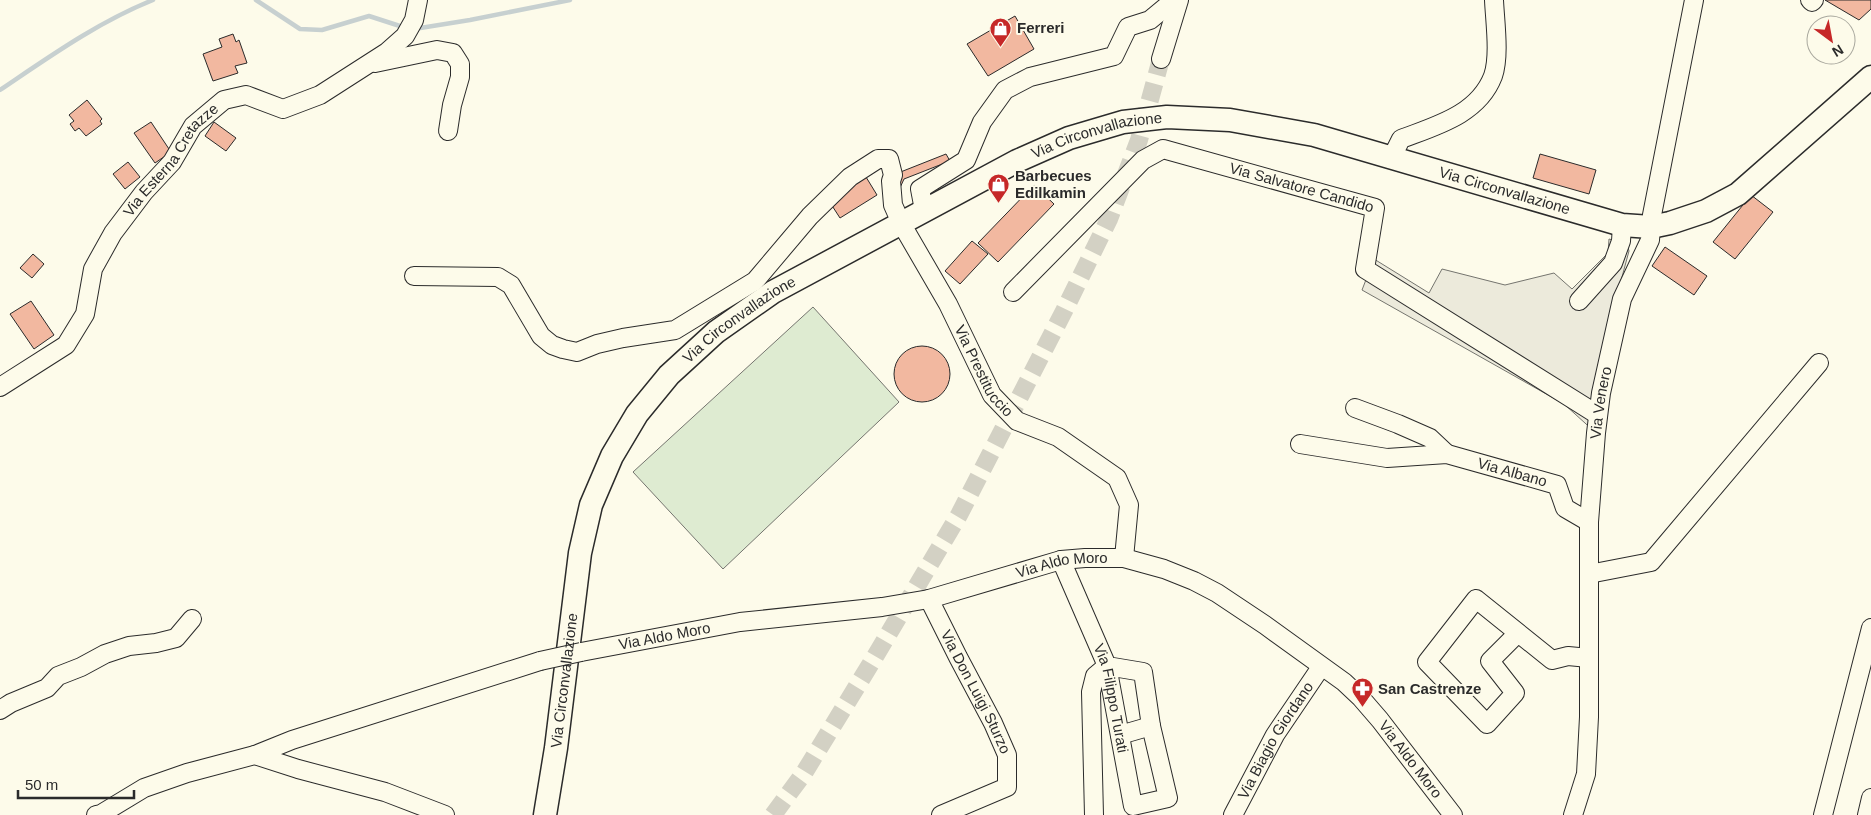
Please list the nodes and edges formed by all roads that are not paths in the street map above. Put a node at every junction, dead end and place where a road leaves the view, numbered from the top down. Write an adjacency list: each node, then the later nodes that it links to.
1 (418, 0): 9 (street, Via Esterna Cretazze)
2 (1174, 0): 13 (street)
3 (1179, 0): 8 (street)
4 (1494, 0): 12 (street)
5 (1694, 0): 16 (street, Via Venero)
6 (1810, 0): 7 (street)
7 (1814, 0)
8 (1161, 58)
9 (369, 63): 11 (street); 21 (street, Via Esterna Cretazze)
10 (1871, 76): 16 (main road, Via Circonvallazione)
11 (448, 131)
12 (1391, 158): 13 (main road, Via Circonvallazione); 15 (main road, Via Circonvallazione)
13 (924, 210): 14 (main road, Via Circonvallazione)
14 (901, 223): 17 (street, Via Prestituccio); 27 (street, Via Prestituccio); 42 (main road, Via Circonvallazione)
15 (1622, 225): 16 (main road, Via Circonvallazione); 19 (street)
16 (1651, 228): 23 (street, Via Venero)
17 (414, 276)
18 (1013, 292): 23 (street, Via Salvatore Candido)
19 (1579, 301)
20 (1819, 363): 29 (street)
21 (0, 388)
22 (1355, 408): 25 (street, Via Albano)
23 (1598, 415): 26 (street, Via Venero)
24 (1300, 444): 25 (street, Via Albano)
25 (1447, 454): 26 (street, Via Albano)
26 (1589, 522): 29 (street, Via Venero)
27 (1124, 558): 28 (street, Via Aldo Moro); 36 (street, Via Aldo Moro)
28 (1061, 560): 30 (street, Via Aldo Moro); 35 (street, Via Filippo Turati)
29 (1589, 574): 34 (street, Via Venero)
30 (929, 599): 40 (street, Via Aldo Moro, bridge); 45 (street, Via Don Luigi Sturzo)
31 (192, 619): 37 (street)
32 (1871, 628): 50 (street)
33 (1517, 634): 34 (street)
34 (1589, 658): 49 (street, Via Venero)
35 (1107, 666): 38 (street); 39 (street, Via Filippo Turati); 46 (street)
36 (1321, 667): 47 (street, Via Biagio Giordano); 48 (street, Via Aldo Moro)
37 (0, 710)
38 (1151, 726): 39 (street); 39 (street, Via Filippo Turati)
39 (1120, 735)
40 (255, 754): 43 (street); 44 (street)
41 (1871, 798): 51 (street)
42 (543, 811)
43 (96, 815)
44 (445, 815)
45 (940, 815)
46 (1094, 815)
47 (1233, 815)
48 (1452, 815)
49 (1573, 815)
50 (1823, 815)
51 (1867, 815)

